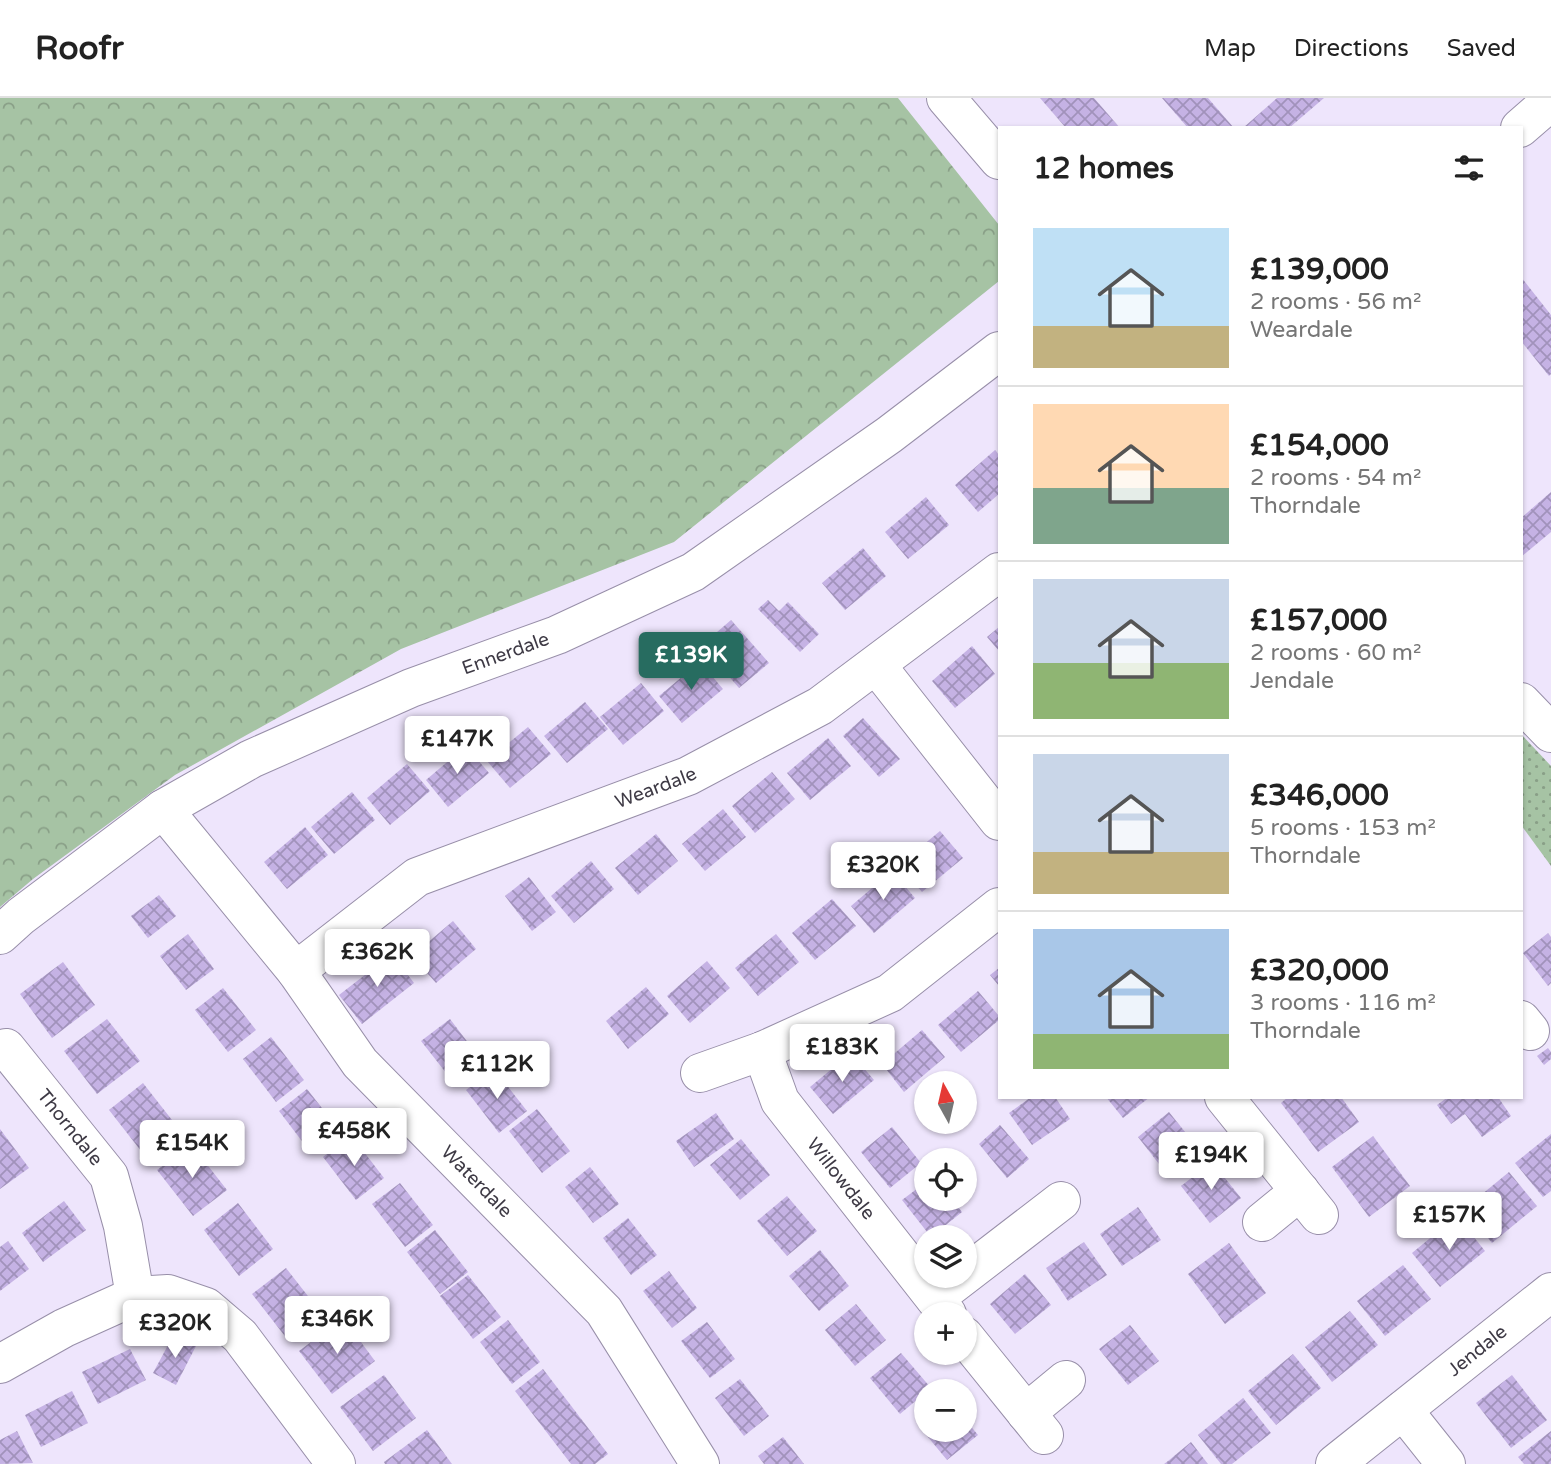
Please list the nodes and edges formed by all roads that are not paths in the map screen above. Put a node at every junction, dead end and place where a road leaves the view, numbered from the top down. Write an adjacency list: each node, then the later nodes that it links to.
1 (1551, 101): 3 (street)
2 (963, 104): 4 (street)
3 (1522, 126)
4 (998, 158)
5 (998, 352): 10 (street, Ennerdale)
6 (998, 573): 7 (street, Weardale)
7 (877, 666): 11 (street); 14 (street, Weardale)
8 (1523, 704): 9 (street)
9 (1551, 733)
10 (163, 809): 13 (street, Ennerdale); 14 (street, Waterdale)
11 (998, 820)
12 (998, 908): 16 (street)
13 (0, 935)
14 (296, 971): 30 (street, Waterdale)
15 (6, 1048): 22 (street, Thorndale)
16 (762, 1051): 17 (street); 23 (street, Willowdale)
17 (700, 1073)
18 (1226, 1099): 20 (street)
19 (1061, 1201): 24 (street, Willowdale)
20 (1262, 1222)
21 (1551, 1292): 28 (street, Jendale)
22 (135, 1296): 26 (street); 29 (street)
23 (938, 1302)
24 (946, 1302)
25 (977, 1352): 27 (street)
26 (0, 1364)
27 (1066, 1380)
28 (1403, 1410): 31 (street, Jendale); 32 (street)
29 (330, 1462)
30 (700, 1464)
31 (1335, 1464)
32 (1446, 1464)

